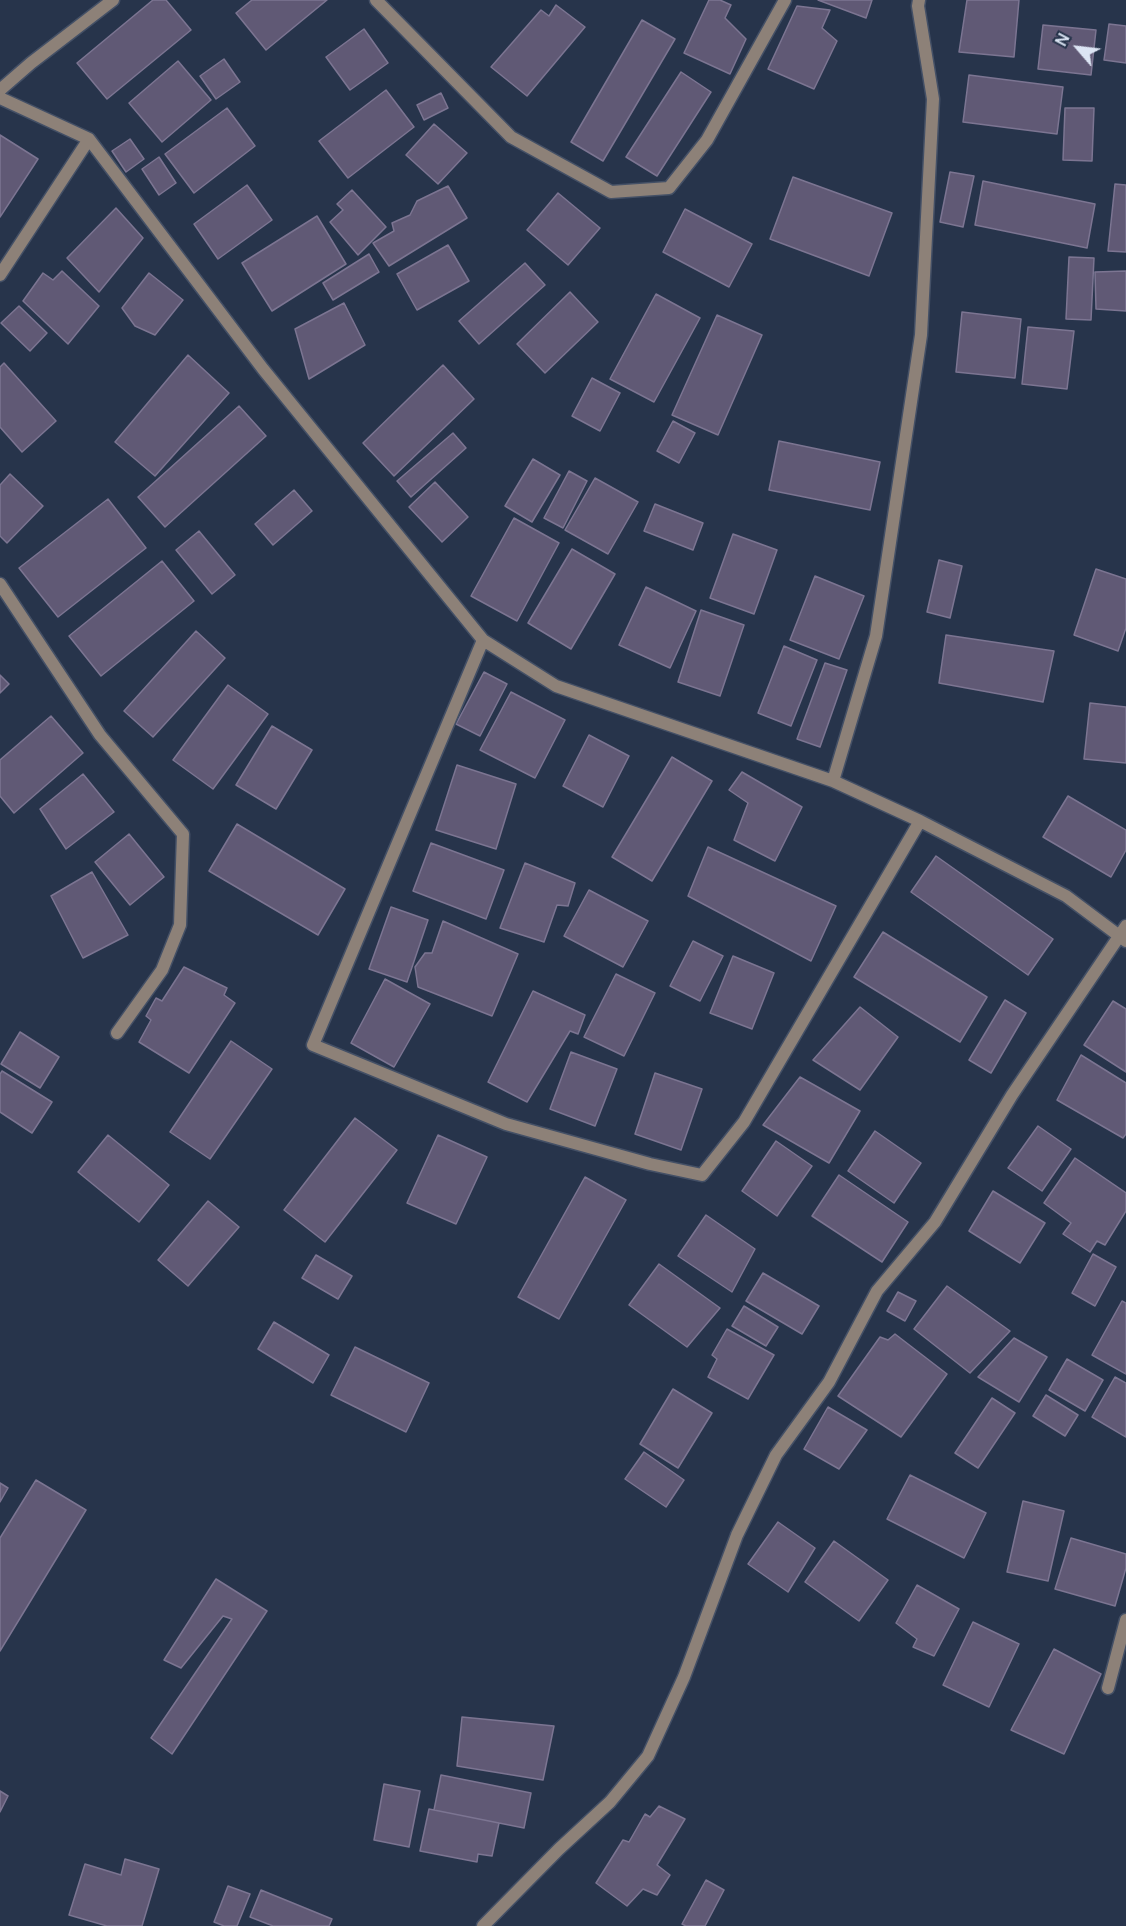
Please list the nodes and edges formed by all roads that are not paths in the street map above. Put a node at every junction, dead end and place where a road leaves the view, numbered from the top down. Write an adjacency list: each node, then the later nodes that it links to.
1 (113, 0): 5 (street)
2 (376, 0): 3 (street)
3 (785, 0)
4 (919, 0): 11 (street)
5 (0, 90)
6 (0, 98): 7 (street)
7 (88, 139): 8 (street); 10 (street)
8 (0, 275)
9 (0, 584): 14 (street)
10 (483, 640): 11 (street); 12 (street)
11 (832, 781): 12 (street)
12 (920, 821): 13 (street)
13 (1124, 934): 17 (street)
14 (117, 1033)
15 (1126, 1620): 16 (street)
16 (1108, 1688)
17 (483, 1926)

